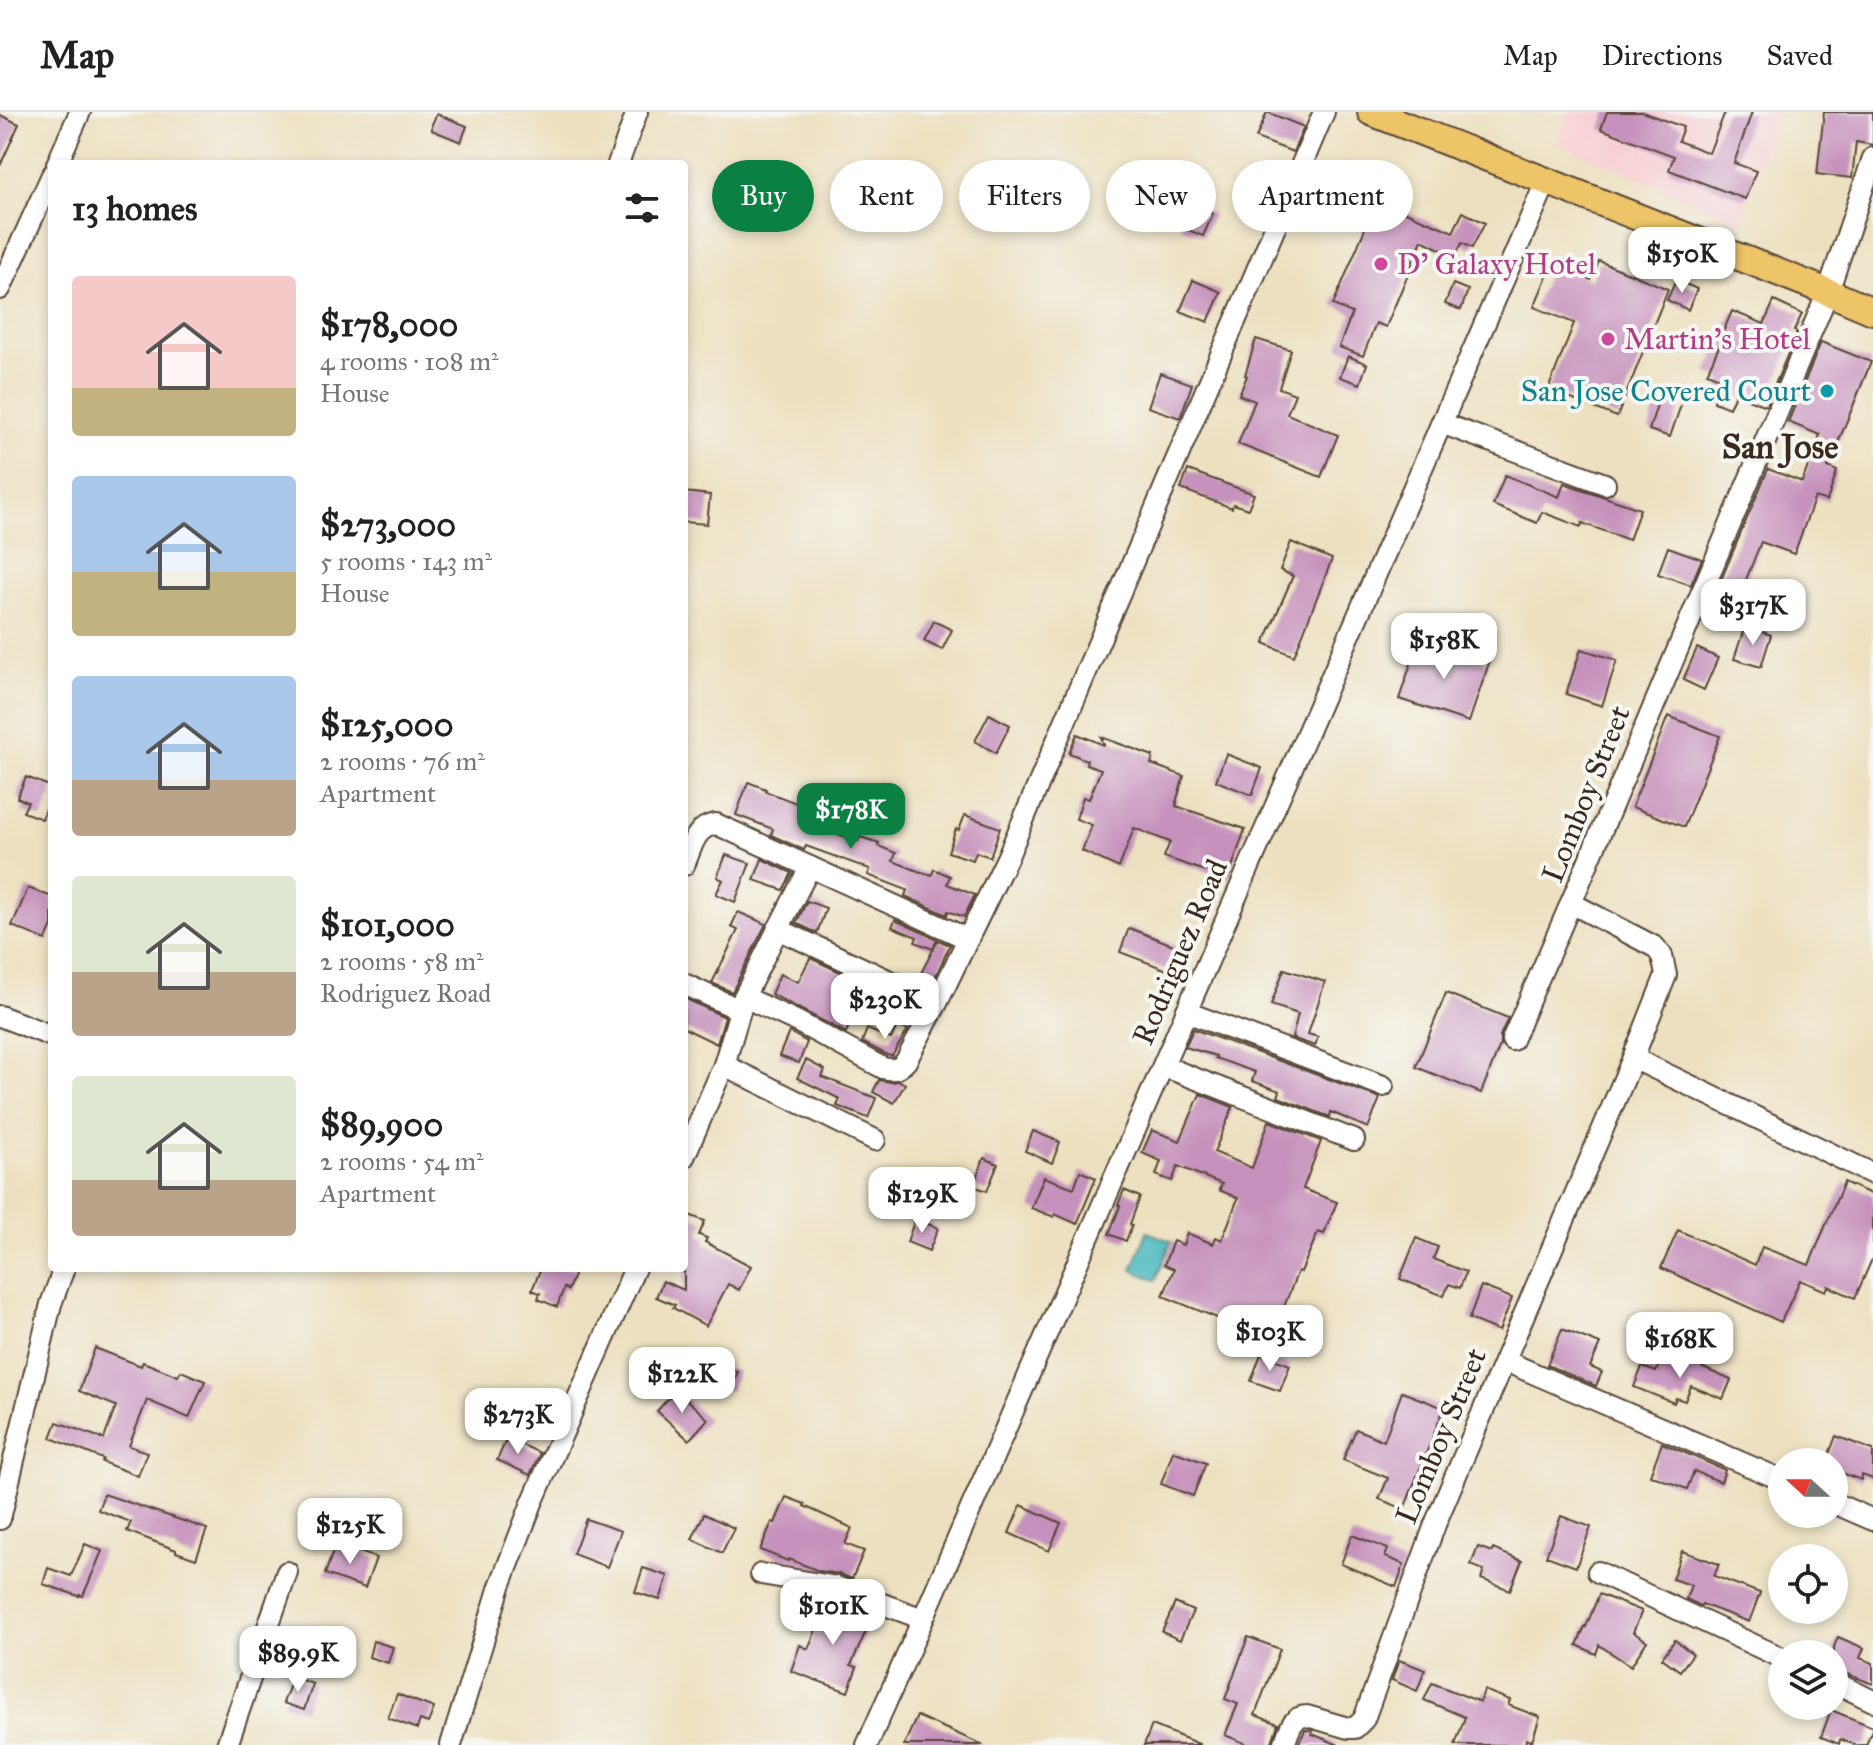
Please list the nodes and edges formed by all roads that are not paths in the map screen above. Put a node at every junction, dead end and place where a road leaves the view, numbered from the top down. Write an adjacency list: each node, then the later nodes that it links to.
1 (80, 112): 6 (street)
2 (637, 112): 7 (street)
3 (1324, 112): 19 (street)
4 (1371, 112): 8 (main road)
5 (1873, 158): 11 (street, Lomboy Street)
6 (59, 160)
7 (619, 160)
8 (1546, 182): 11 (main road); 13 (street, Rodriguez Road)
9 (48, 184): 10 (street)
10 (0, 289)
11 (1828, 292): 12 (main road); 17 (street, Lomboy Street)
12 (1873, 311)
13 (1441, 423): 14 (street); 23 (street, Rodriguez Road)
14 (1605, 484)
15 (688, 855): 16 (street)
16 (810, 867): 18 (street); 19 (street)
17 (1571, 903): 26 (street); 27 (street, Lomboy Street)
18 (778, 929): 21 (street); 22 (street)
19 (968, 939): 21 (street)
20 (688, 985): 22 (street)
21 (937, 1003): 22 (street)
22 (742, 1004): 28 (street)
23 (1186, 1012): 29 (street, Rodriguez Road); 30 (street)
24 (0, 1016): 25 (street)
25 (48, 1034)
26 (1512, 1040)
27 (1633, 1058): 34 (street); 37 (street, Lomboy Street)
28 (724, 1065): 31 (street); 33 (street)
29 (1163, 1066): 32 (street); 45 (street, Rodriguez Road)
30 (1383, 1086)
31 (875, 1140)
32 (1354, 1140)
33 (688, 1148)
34 (1873, 1174)
35 (63, 1272): 40 (street)
36 (633, 1272): 50 (street)
37 (1505, 1361): 38 (street); 52 (street, Lomboy Street)
38 (1768, 1474)
39 (1848, 1509): 41 (street)
40 (0, 1519)
41 (1873, 1520)
42 (287, 1572): 49 (street)
43 (1598, 1572): 46 (street)
44 (761, 1574): 45 (street)
45 (923, 1619): 51 (street, Rodriguez Road)
46 (1768, 1651)
47 (1848, 1689): 48 (street)
48 (1873, 1701)
49 (227, 1745)
50 (451, 1745)
51 (867, 1745)
52 (1284, 1745)

